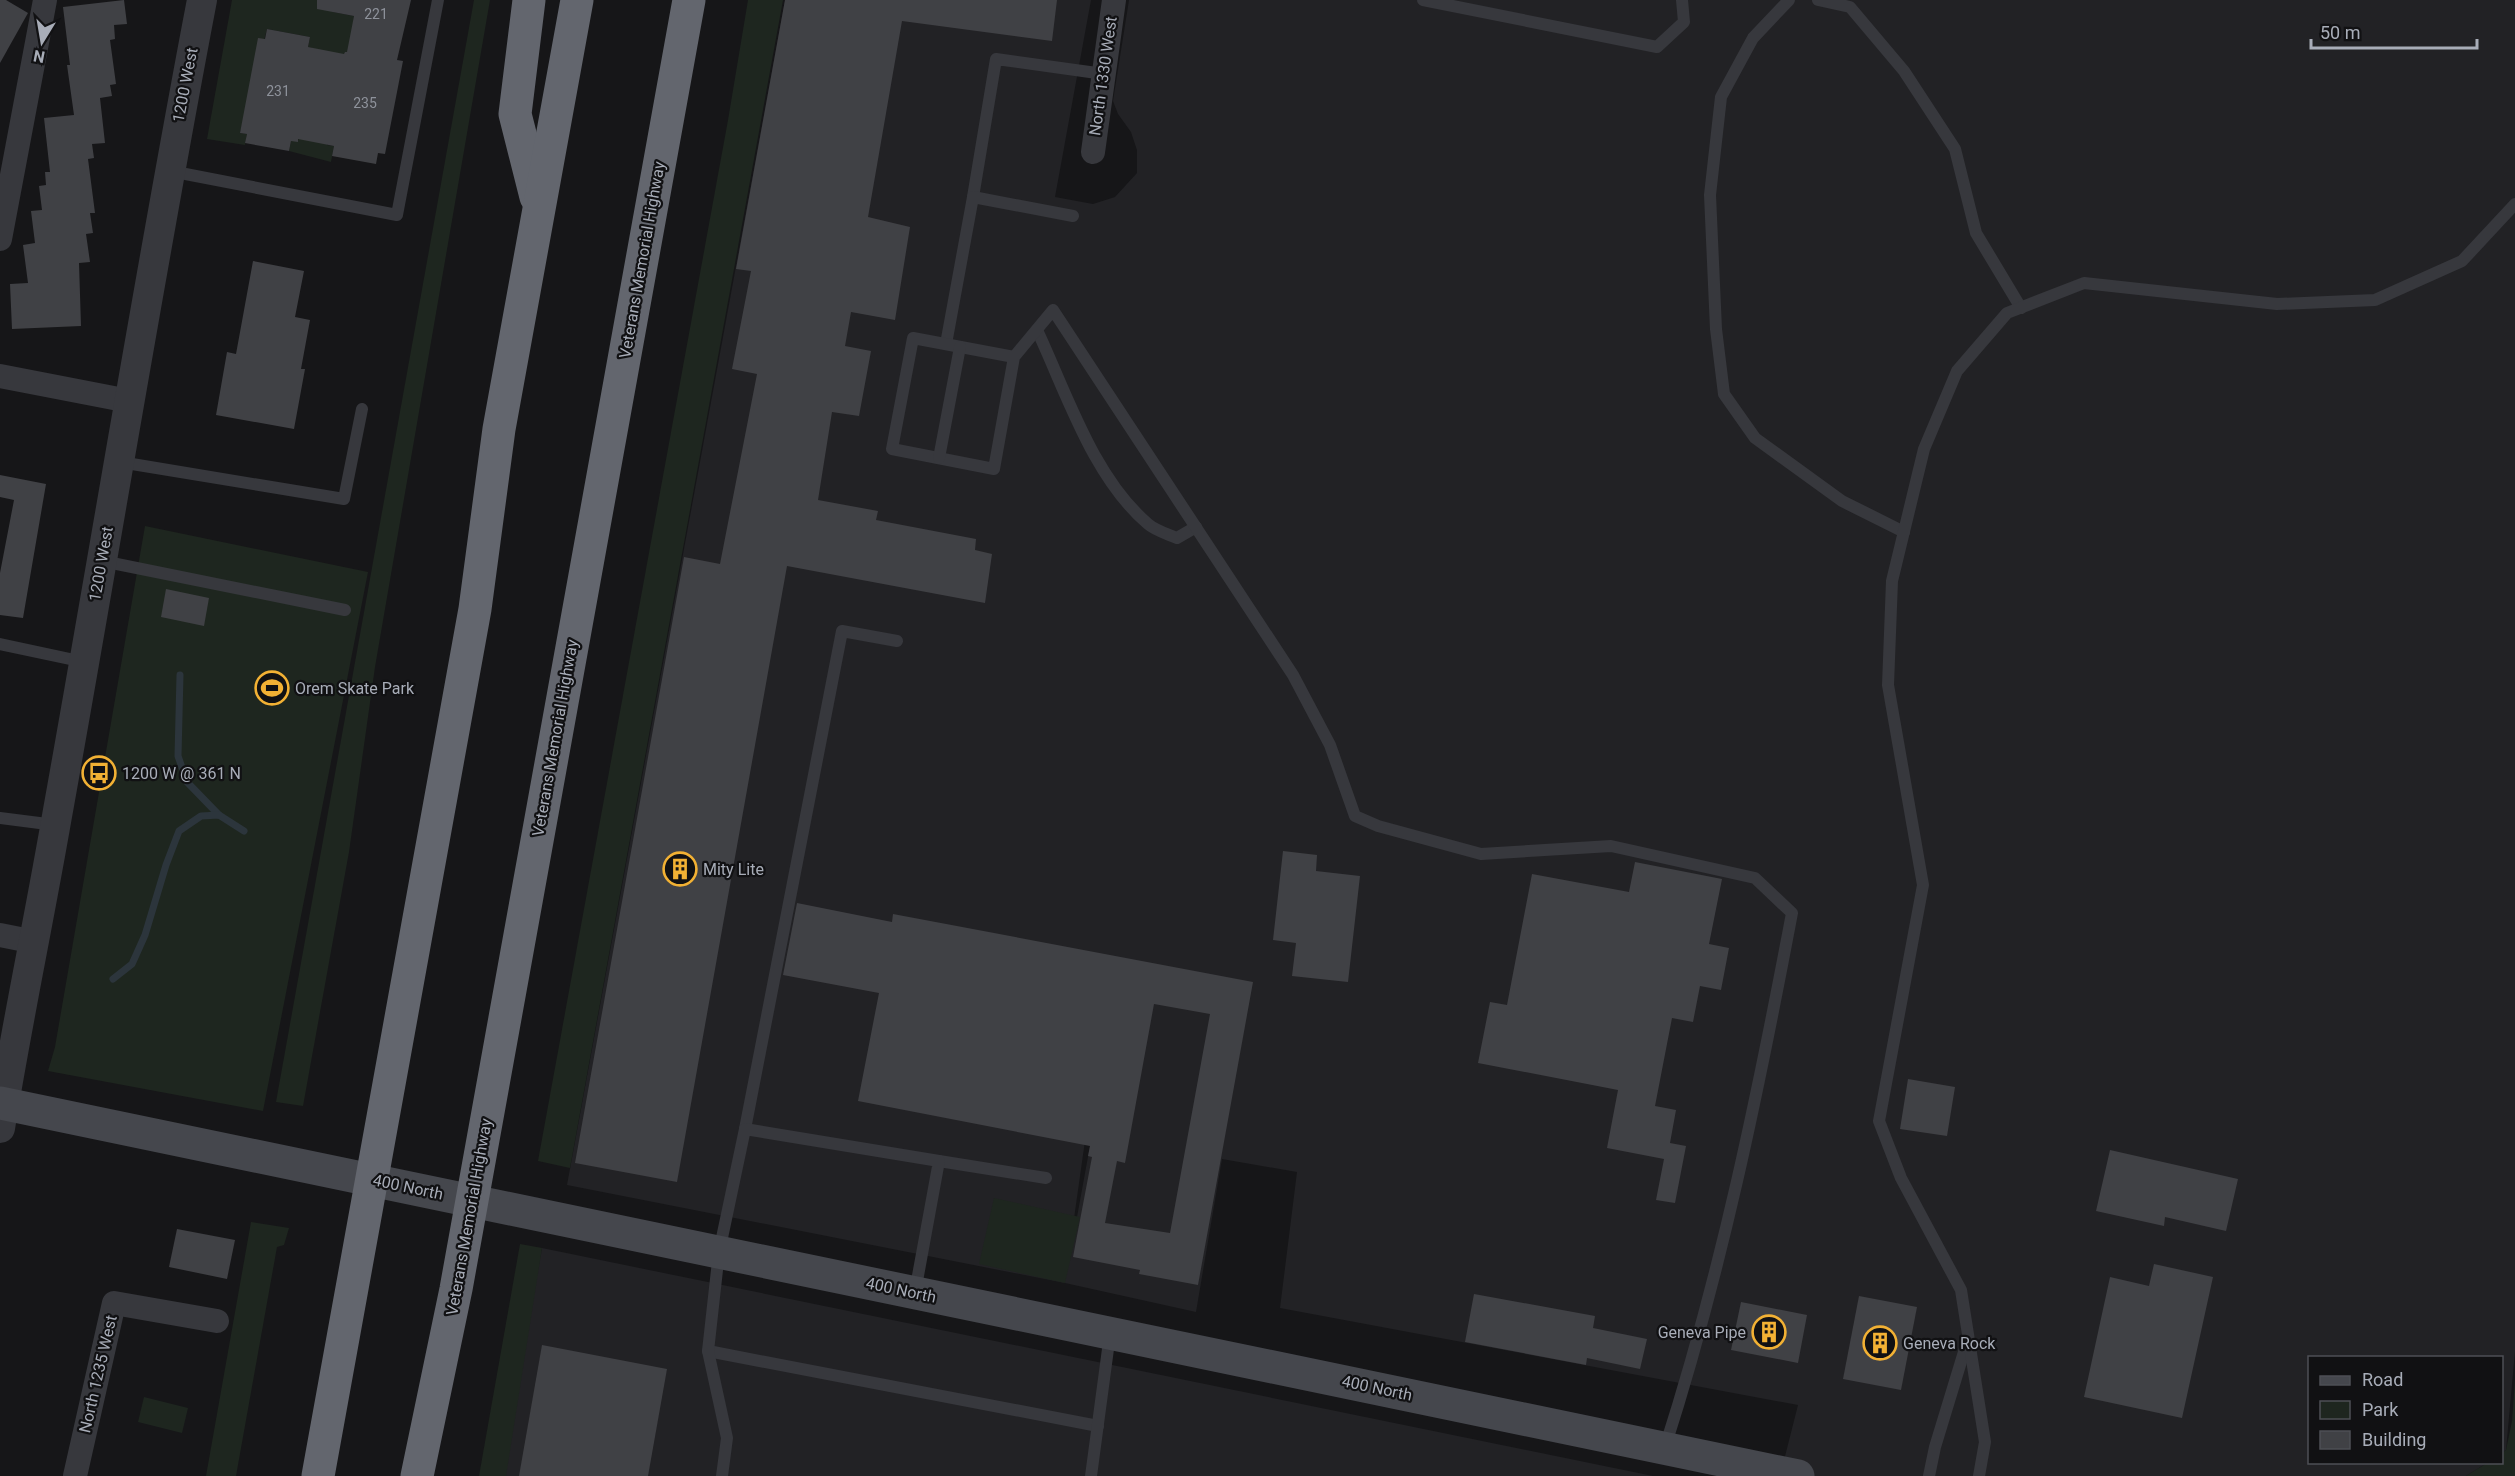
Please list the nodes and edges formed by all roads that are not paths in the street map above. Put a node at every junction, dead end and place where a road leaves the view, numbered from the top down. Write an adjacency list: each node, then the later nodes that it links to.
1 (45, 0): 19 (street)
2 (202, 0): 14 (street, 1200 West)
3 (438, 0): 14 (lane)
4 (529, 0): 17 (highway)
5 (577, 0): 17 (highway)
6 (689, 0): 55 (highway, Veterans Memorial Highway)
7 (1114, 0): 12 (street, North 1330 West)
8 (1423, 0): 9 (lane)
9 (1682, 0)
10 (1790, 0): 31 (lane)
11 (1818, 0): 20 (lane)
12 (1104, 74): 13 (street, North 1330 West); 15 (lane)
13 (1093, 152)
14 (169, 170): 26 (street, 1200 West)
15 (973, 197): 18 (lane); 22 (lane)
16 (2515, 204): 20 (lane)
17 (538, 208): 54 (highway)
18 (1072, 216)
19 (0, 239)
20 (2021, 308): 31 (lane)
21 (1037, 330): 24 (lane); 30 (lane); 30 (lane)
22 (946, 344): 23 (lane); 28 (lane)
23 (960, 347): 24 (lane); 28 (lane)
24 (1014, 357): 28 (lane)
25 (0, 376): 26 (street)
26 (129, 401): 29 (street, 1200 West)
27 (362, 409): 29 (lane)
28 (939, 458)
29 (118, 461): 32 (street, 1200 West)
30 (1196, 527): 52 (lane)
31 (1904, 532): 49 (lane)
32 (101, 561): 33 (lane); 36 (street, 1200 West)
33 (345, 610)
34 (897, 641): 42 (lane)
35 (0, 644): 36 (lane)
36 (84, 662): 38 (street, 1200 West)
37 (0, 818): 38 (lane)
38 (56, 825): 40 (street, 1200 West)
39 (0, 935): 40 (street)
40 (35, 942): 41 (street, 1200 West)
41 (1, 1111): 45 (main road, 400 North)
42 (746, 1129): 43 (lane); 45 (lane)
43 (939, 1161): 44 (lane); 46 (lane)
44 (1046, 1178)
45 (719, 1252): 46 (main road, 400 North); 50 (lane)
46 (915, 1293): 48 (main road, 400 North)
47 (217, 1321): 53 (street, North 1235 West)
48 (1111, 1333): 51 (lane); 52 (main road, 400 North)
49 (1969, 1338): 59 (lane); 60 (lane)
50 (708, 1351): 51 (lane); 56 (lane)
51 (1098, 1426): 57 (lane)
52 (1665, 1448): 58 (main road, 400 North)
53 (75, 1476)
54 (318, 1476)
55 (417, 1476)
56 (722, 1476)
57 (1091, 1476)
58 (1798, 1476)
59 (1929, 1476)
60 (1979, 1476)

